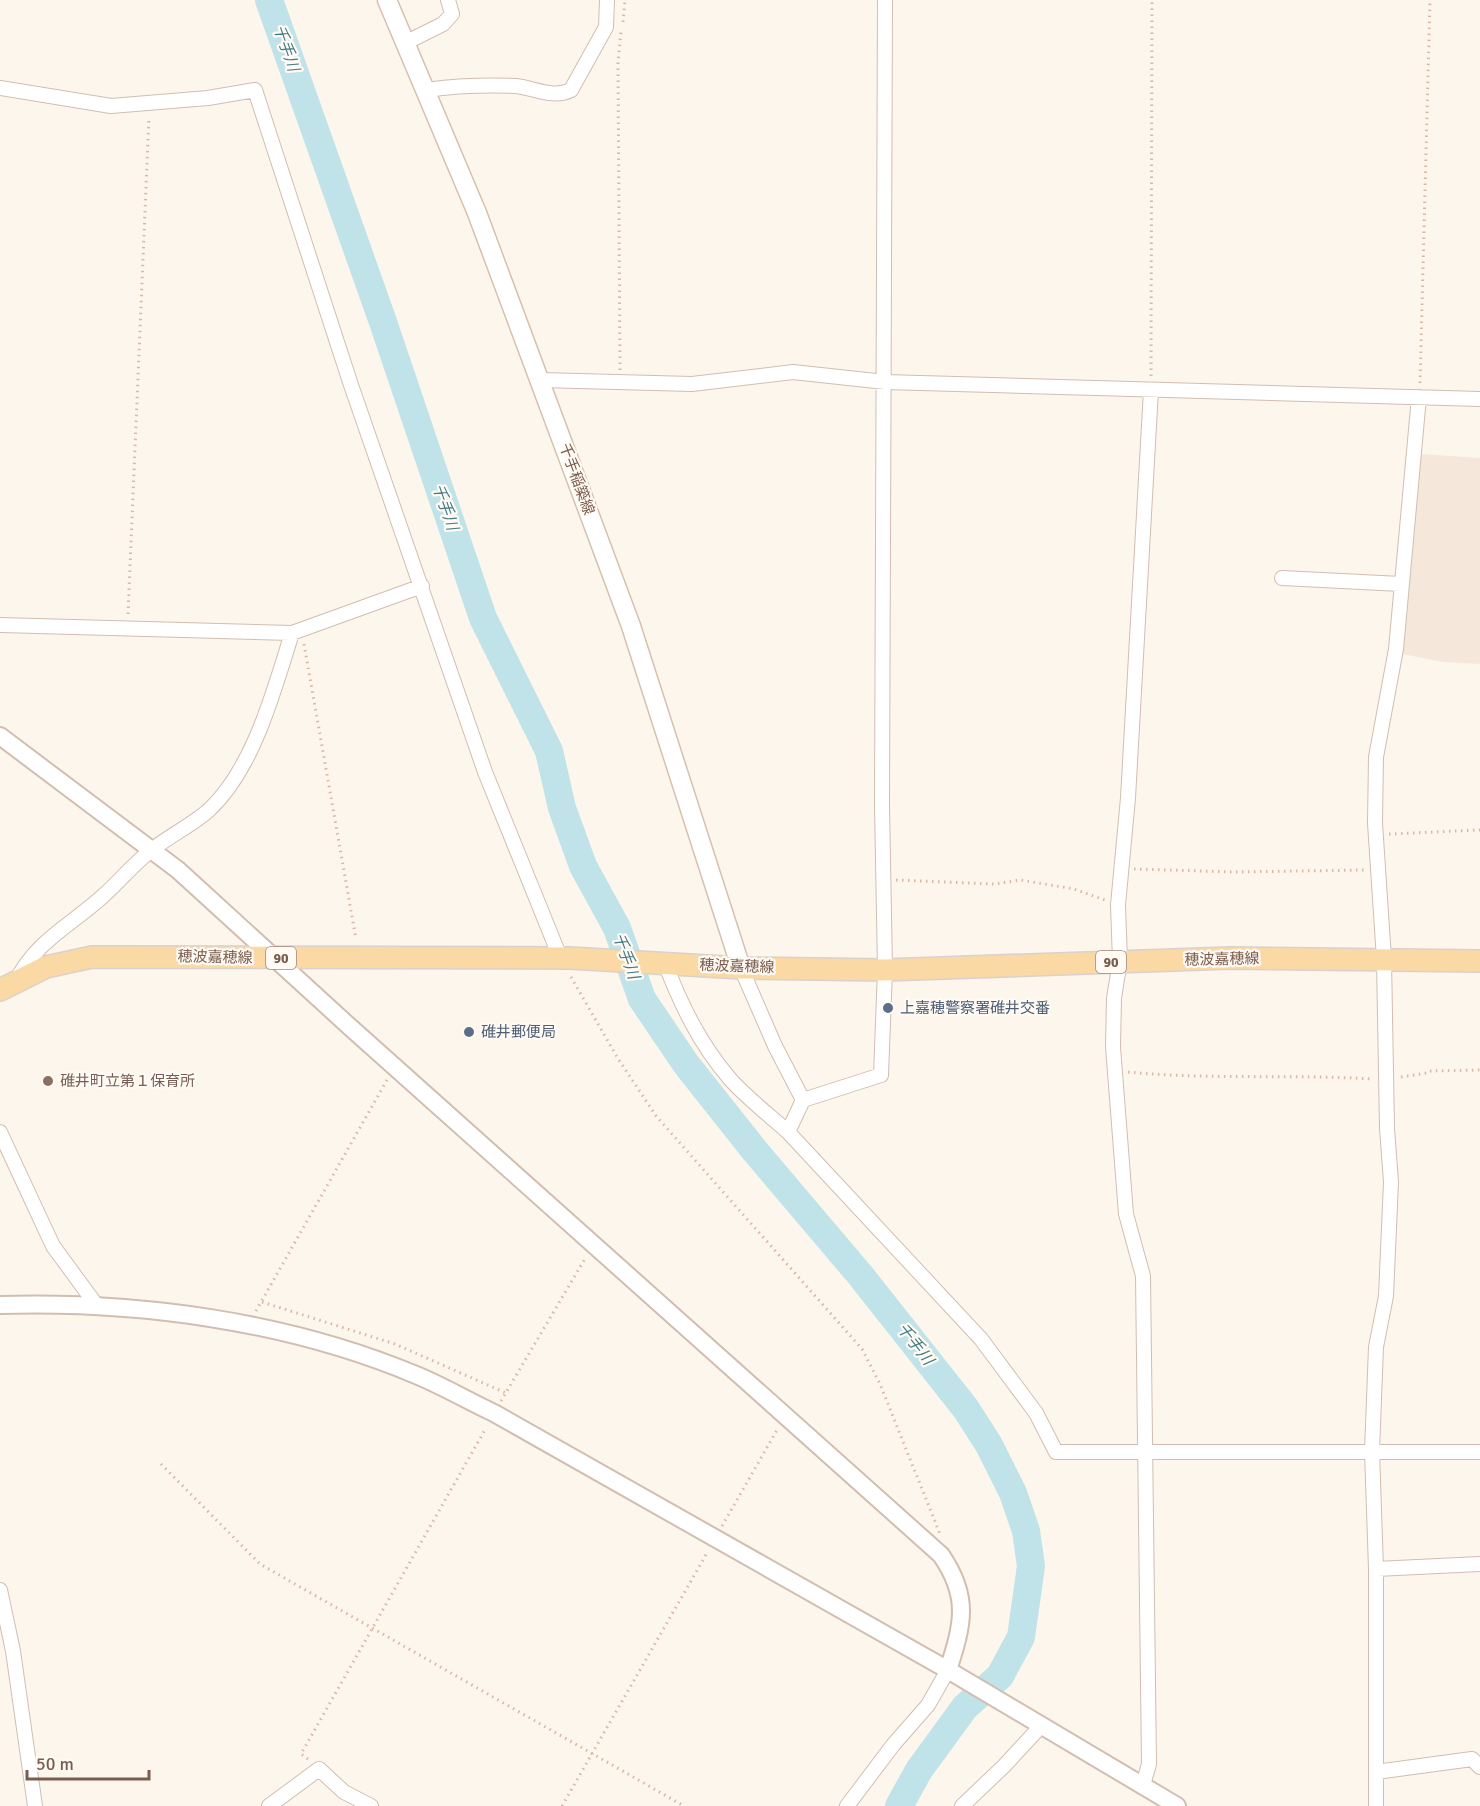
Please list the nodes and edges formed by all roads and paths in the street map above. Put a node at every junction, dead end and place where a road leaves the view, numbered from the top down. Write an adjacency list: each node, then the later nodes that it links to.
1 (387, 0): 8 (main road, 千手稲築線)
2 (448, 0): 8 (street)
3 (606, 0): 10 (street)
4 (625, 0): 13 (path)
5 (885, 0): 14 (street)
6 (1152, 0): 15 (path)
7 (1430, 0): 16 (path)
8 (407, 42): 10 (main road, 千手稲築線)
9 (0, 88): 11 (street)
10 (426, 90): 12 (main road, 千手稲築線)
11 (149, 103): 20 (street); 22 (path)
12 (541, 380): 13 (street); 39 (main road, 千手稲築線)
13 (620, 382): 14 (street)
14 (885, 382): 15 (street); 30 (street)
15 (1151, 390): 16 (street); 28 (street)
16 (1419, 397): 17 (street); 19 (street)
17 (1480, 399)
18 (1282, 579): 19 (street)
19 (1401, 584): 26 (street)
20 (422, 586): 23 (street); 33 (street)
21 (0, 625): 22 (street)
22 (128, 627): 23 (street)
23 (297, 632): 27 (street); 32 (path)
24 (0, 736): 27 (street)
25 (1480, 830): 26 (path)
26 (1375, 834): 29 (street)
27 (152, 850): 34 (street); 41 (street)
28 (1121, 868): 29 (path); 31 (street)
29 (1378, 870): 35 (street)
30 (883, 880): 31 (path); 40 (street)
31 (1118, 905): 36 (street)
32 (359, 956): 33 (main road, 穂波嘉穂線 / 90); 34 (main road, 穂波嘉穂線 / 90)
33 (565, 957): 38 (main road, 穂波嘉穂線 / 90); 62 (path)
34 (276, 958): 41 (main road, 穂波嘉穂線 / 90); 42 (street)
35 (1384, 959): 36 (main road, 穂波嘉穂線 / 90); 37 (main road, 穂波嘉穂線 / 90); 45 (street)
36 (1120, 961): 40 (main road, 穂波嘉穂線 / 90); 43 (street)
37 (1480, 961)
38 (661, 962): 39 (main road, 穂波嘉穂線 / 90); 48 (street)
39 (741, 968): 40 (main road, 穂波嘉穂線 / 90); 46 (street)
40 (885, 970): 46 (street)
41 (8, 985)
42 (394, 1067): 49 (street); 50 (path)
43 (1115, 1070): 45 (path); 57 (street)
44 (1480, 1070): 45 (path)
45 (1386, 1080): 58 (street)
46 (803, 1100): 48 (street)
47 (0, 1132): 52 (street)
48 (788, 1132): 57 (street)
49 (593, 1245): 54 (path); 56 (street)
50 (262, 1302): 53 (path); 54 (path)
51 (0, 1305): 52 (street)
52 (96, 1306): 53 (street)
53 (247, 1326): 55 (street)
54 (506, 1393): 55 (path)
55 (494, 1413): 61 (street); 66 (path)
56 (786, 1415): 61 (path); 62 (street)
57 (1146, 1451): 58 (street); 73 (street)
58 (1372, 1451): 59 (street); 64 (street)
59 (1480, 1452)
60 (161, 1464): 66 (path)
61 (715, 1539): 67 (street); 69 (path)
62 (947, 1563): 67 (street)
63 (1480, 1564): 64 (street)
64 (1376, 1569): 72 (street)
65 (0, 1590): 74 (street)
66 (371, 1629): 69 (path); 71 (path)
67 (948, 1670): 68 (street); 79 (street)
68 (1036, 1723): 73 (street); 80 (street)
69 (592, 1753): 77 (path); 78 (path)
70 (1480, 1767): 72 (street)
71 (319, 1769): 75 (street); 76 (street)
72 (1376, 1772): 82 (street)
73 (1143, 1785): 81 (street)
74 (35, 1806)
75 (269, 1806)
76 (371, 1806)
77 (562, 1806)
78 (684, 1806)
79 (847, 1806)
80 (962, 1806)
81 (1177, 1806)
82 (1376, 1806)

